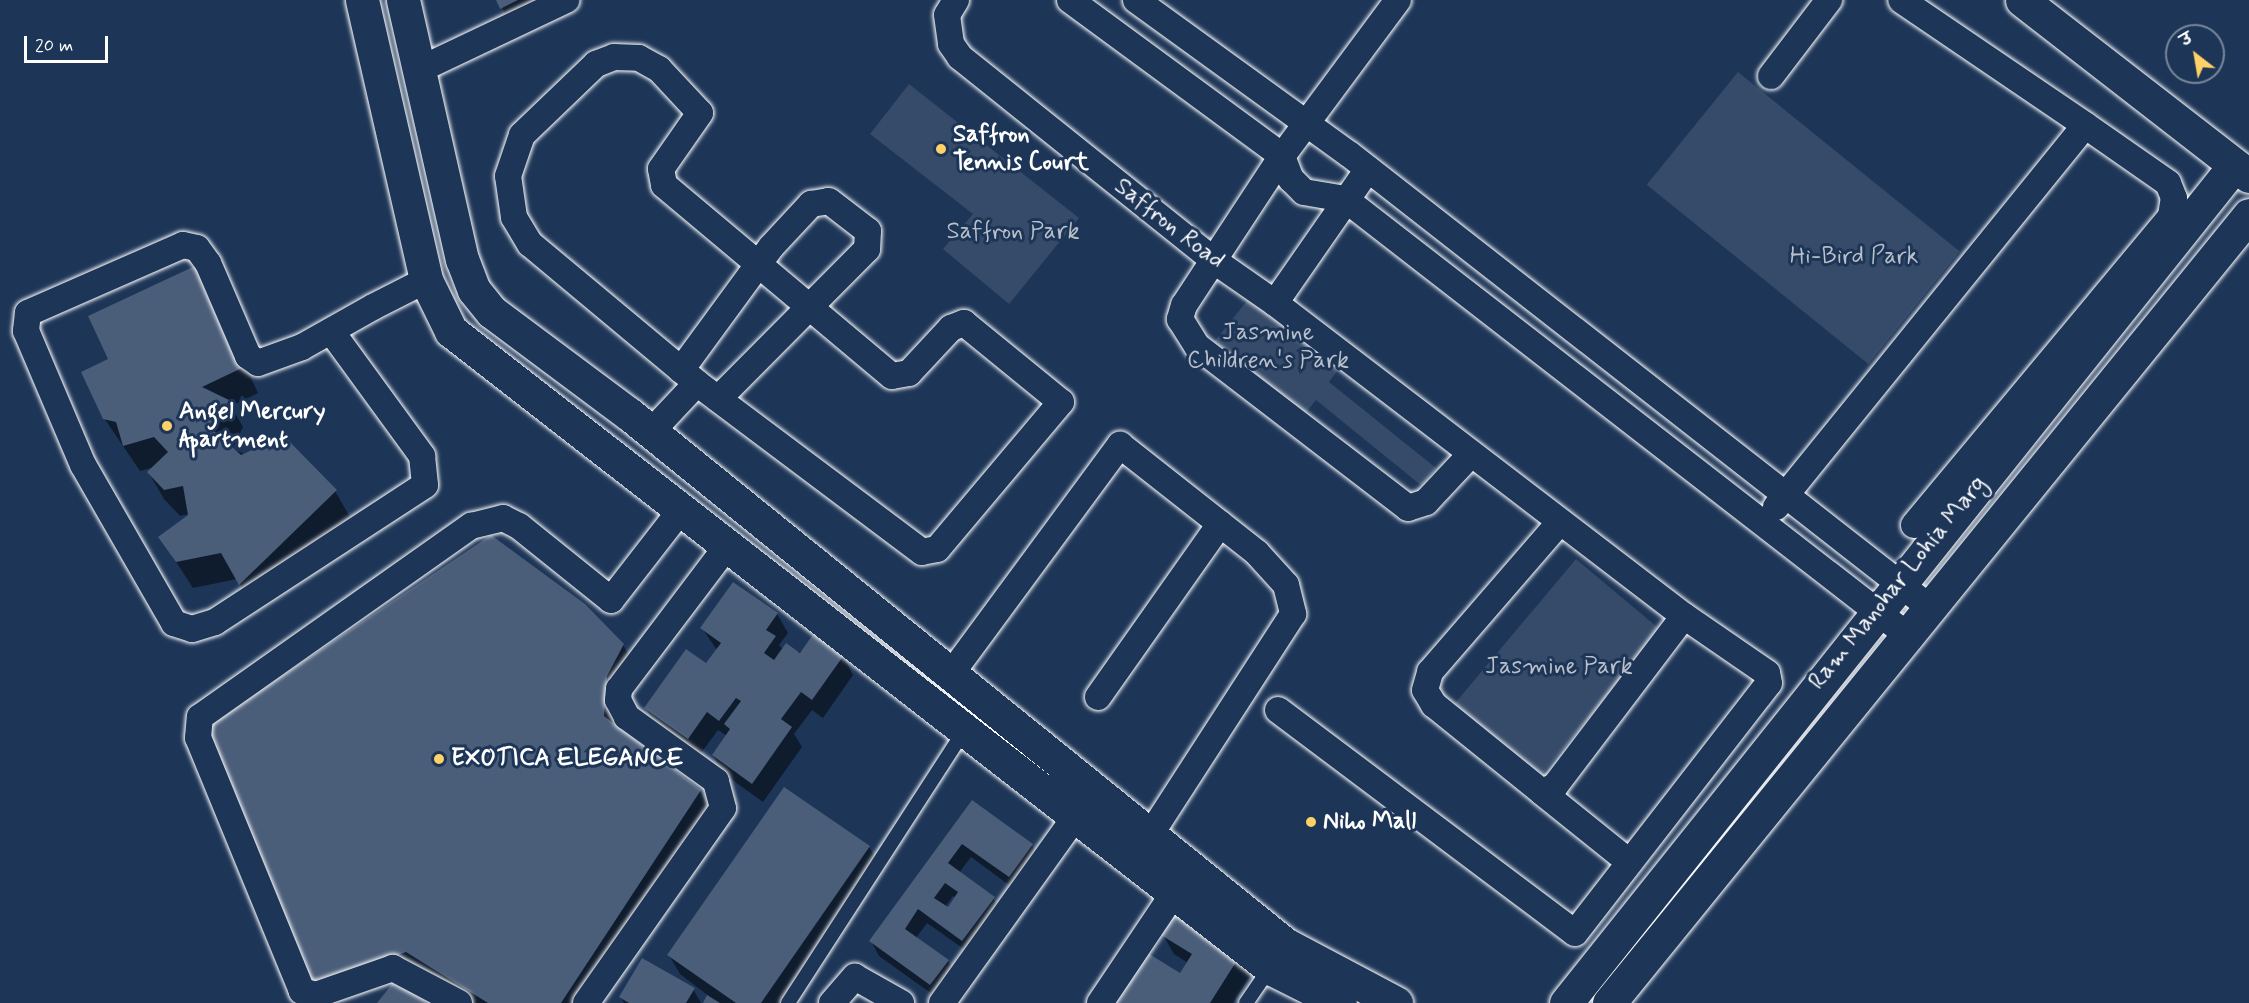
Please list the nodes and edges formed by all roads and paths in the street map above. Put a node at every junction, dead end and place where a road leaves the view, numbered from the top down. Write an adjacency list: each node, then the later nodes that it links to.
1 (362, 0): 22 (street)
2 (403, 0): 11 (street)
3 (566, 0): 11 (street)
4 (956, 0): 20 (street, Saffron Road)
5 (1070, 0): 15 (street)
6 (1136, 0): 13 (street)
7 (1398, 0): 13 (street)
8 (1829, 0): 12 (street)
9 (1901, 0): 14 (street)
10 (2022, 0): 17 (street)
11 (421, 69): 30 (street)
12 (1772, 76)
13 (1306, 122): 15 (street); 16 (street)
14 (2085, 125): 32 (street); 38 (street)
15 (1282, 156): 18 (street); 20 (street)
16 (1368, 169): 18 (street); 27 (street)
17 (2242, 171): 40 (street, Ram Manohar Lohia Marg)
18 (1345, 199): 23 (street); 29 (street)
19 (2249, 215): 41 (street, Ram Manohar Lohia Marg)
20 (1216, 262): 23 (street, Saffron Road); 31 (street)
21 (761, 267): 24 (street); 24 (street); 26 (street); 26 (street)
22 (426, 280): 25 (street); 34 (street)
23 (1275, 303): 31 (street, Saffron Road)
24 (808, 305): 28 (street); 28 (street)
25 (331, 331): 25 (street)
26 (689, 377): 28 (street); 30 (street)
27 (1654, 392): 29 (street); 32 (street)
28 (718, 399)
29 (1632, 421): 36 (street)
30 (651, 432): 33 (street)
31 (1470, 455): 35 (street, Saffron Road)
32 (1787, 495): 36 (street); 40 (street)
33 (734, 499): 39 (street); 45 (street)
34 (680, 511): 39 (street); 57 (street)
35 (1560, 522): 43 (street, Saffron Road); 51 (street)
36 (1765, 522): 42 (street)
37 (1220, 524): 45 (street); 46 (street); 53 (street)
38 (1914, 525)
39 (716, 541): 48 (street); 58 (street)
40 (1897, 584): 41 (street); 42 (street, Ram Manohar Lohia Marg)
41 (1933, 610): 44 (street, Ram Manohar Lohia Marg)
42 (1875, 612): 44 (street); 67 (street, Ram Manohar Lohia Marg)
43 (1684, 616): 51 (street); 54 (street, Saffron Road)
44 (1911, 638): 68 (street, Ram Manohar Lohia Marg)
45 (951, 674): 49 (street)
46 (1098, 697)
47 (1278, 710): 54 (street, Saffron Road)
48 (964, 731): 50 (street); 59 (lane)
49 (1055, 758): 50 (street); 53 (street)
50 (1036, 785): 52 (street)
51 (1542, 792): 54 (street)
52 (1076, 816): 55 (street); 62 (street)
53 (1150, 835): 66 (street)
54 (1629, 862)
55 (1174, 893): 56 (street); 63 (street)
56 (1270, 968): 64 (lane); 65 (street)
57 (459, 1003)
58 (586, 1003)
59 (788, 1003)
60 (832, 1003): 61 (street)
61 (901, 1003)
62 (942, 1003)
63 (1100, 1003)
64 (1246, 1003)
65 (1341, 1003)
66 (1396, 1003)
67 (1566, 1003)
68 (1609, 1003)

